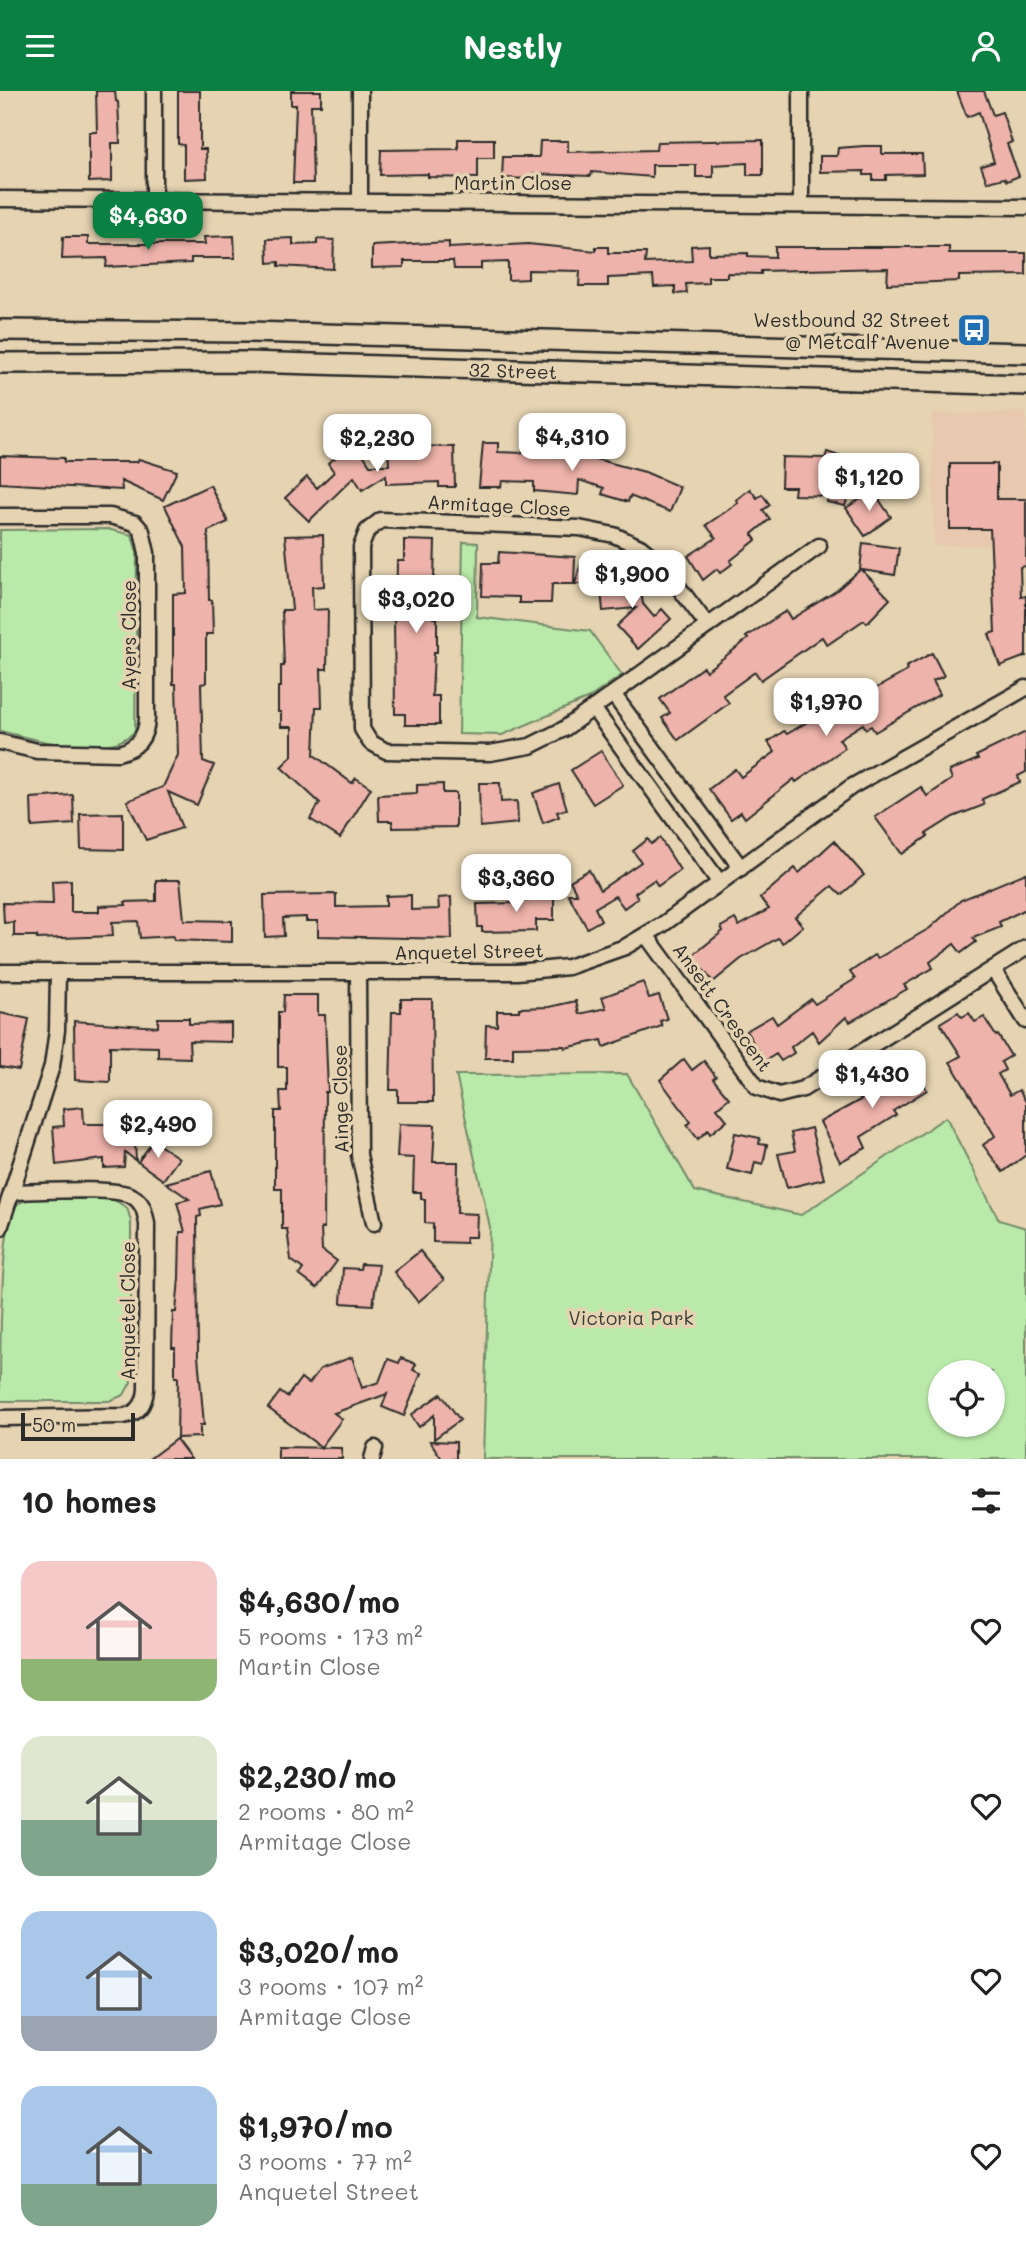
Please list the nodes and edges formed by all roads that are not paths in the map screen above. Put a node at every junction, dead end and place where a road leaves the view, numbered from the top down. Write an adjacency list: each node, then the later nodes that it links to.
1 (154, 91): 5 (street)
2 (360, 91): 6 (street)
3 (801, 91): 7 (street)
4 (0, 199): 5 (street, Martin Close)
5 (154, 199): 6 (street, Martin Close)
6 (360, 200): 7 (street, Martin Close)
7 (801, 204): 8 (street, Martin Close)
8 (1026, 207)
9 (0, 330): 10 (main road, 32 Street)
10 (1026, 353)
11 (0, 363): 12 (main road, 32 Street)
12 (1026, 385)
13 (0, 516): 19 (street, Ayers Close)
14 (819, 546): 15 (street, Armitage Close)
15 (708, 626): 17 (street, Armitage Close); 18 (street, Armitage Close)
16 (1026, 688): 22 (street, Anquetel Street)
17 (612, 694): 18 (street, Armitage Close); 20 (street)
18 (593, 708): 21 (street)
19 (0, 742)
20 (675, 778): 21 (street); 22 (street)
21 (655, 794): 23 (street)
22 (741, 868): 23 (street, Anquetel Street)
23 (720, 883): 24 (street, Anquetel Street)
24 (646, 935): 26 (street, Ansett Crescent); 27 (street, Anquetel Street)
25 (1026, 948): 26 (street, Ansett Crescent)
26 (993, 969): 30 (street)
27 (358, 971): 29 (street, Anquetel Street); 32 (street, Ainge Close)
28 (0, 972): 29 (street, Anquetel Street)
29 (58, 972): 31 (street)
30 (1026, 1021)
31 (12, 1192): 33 (street); 34 (street, Anquetel Close)
32 (374, 1223)
33 (0, 1228)
34 (0, 1418)

